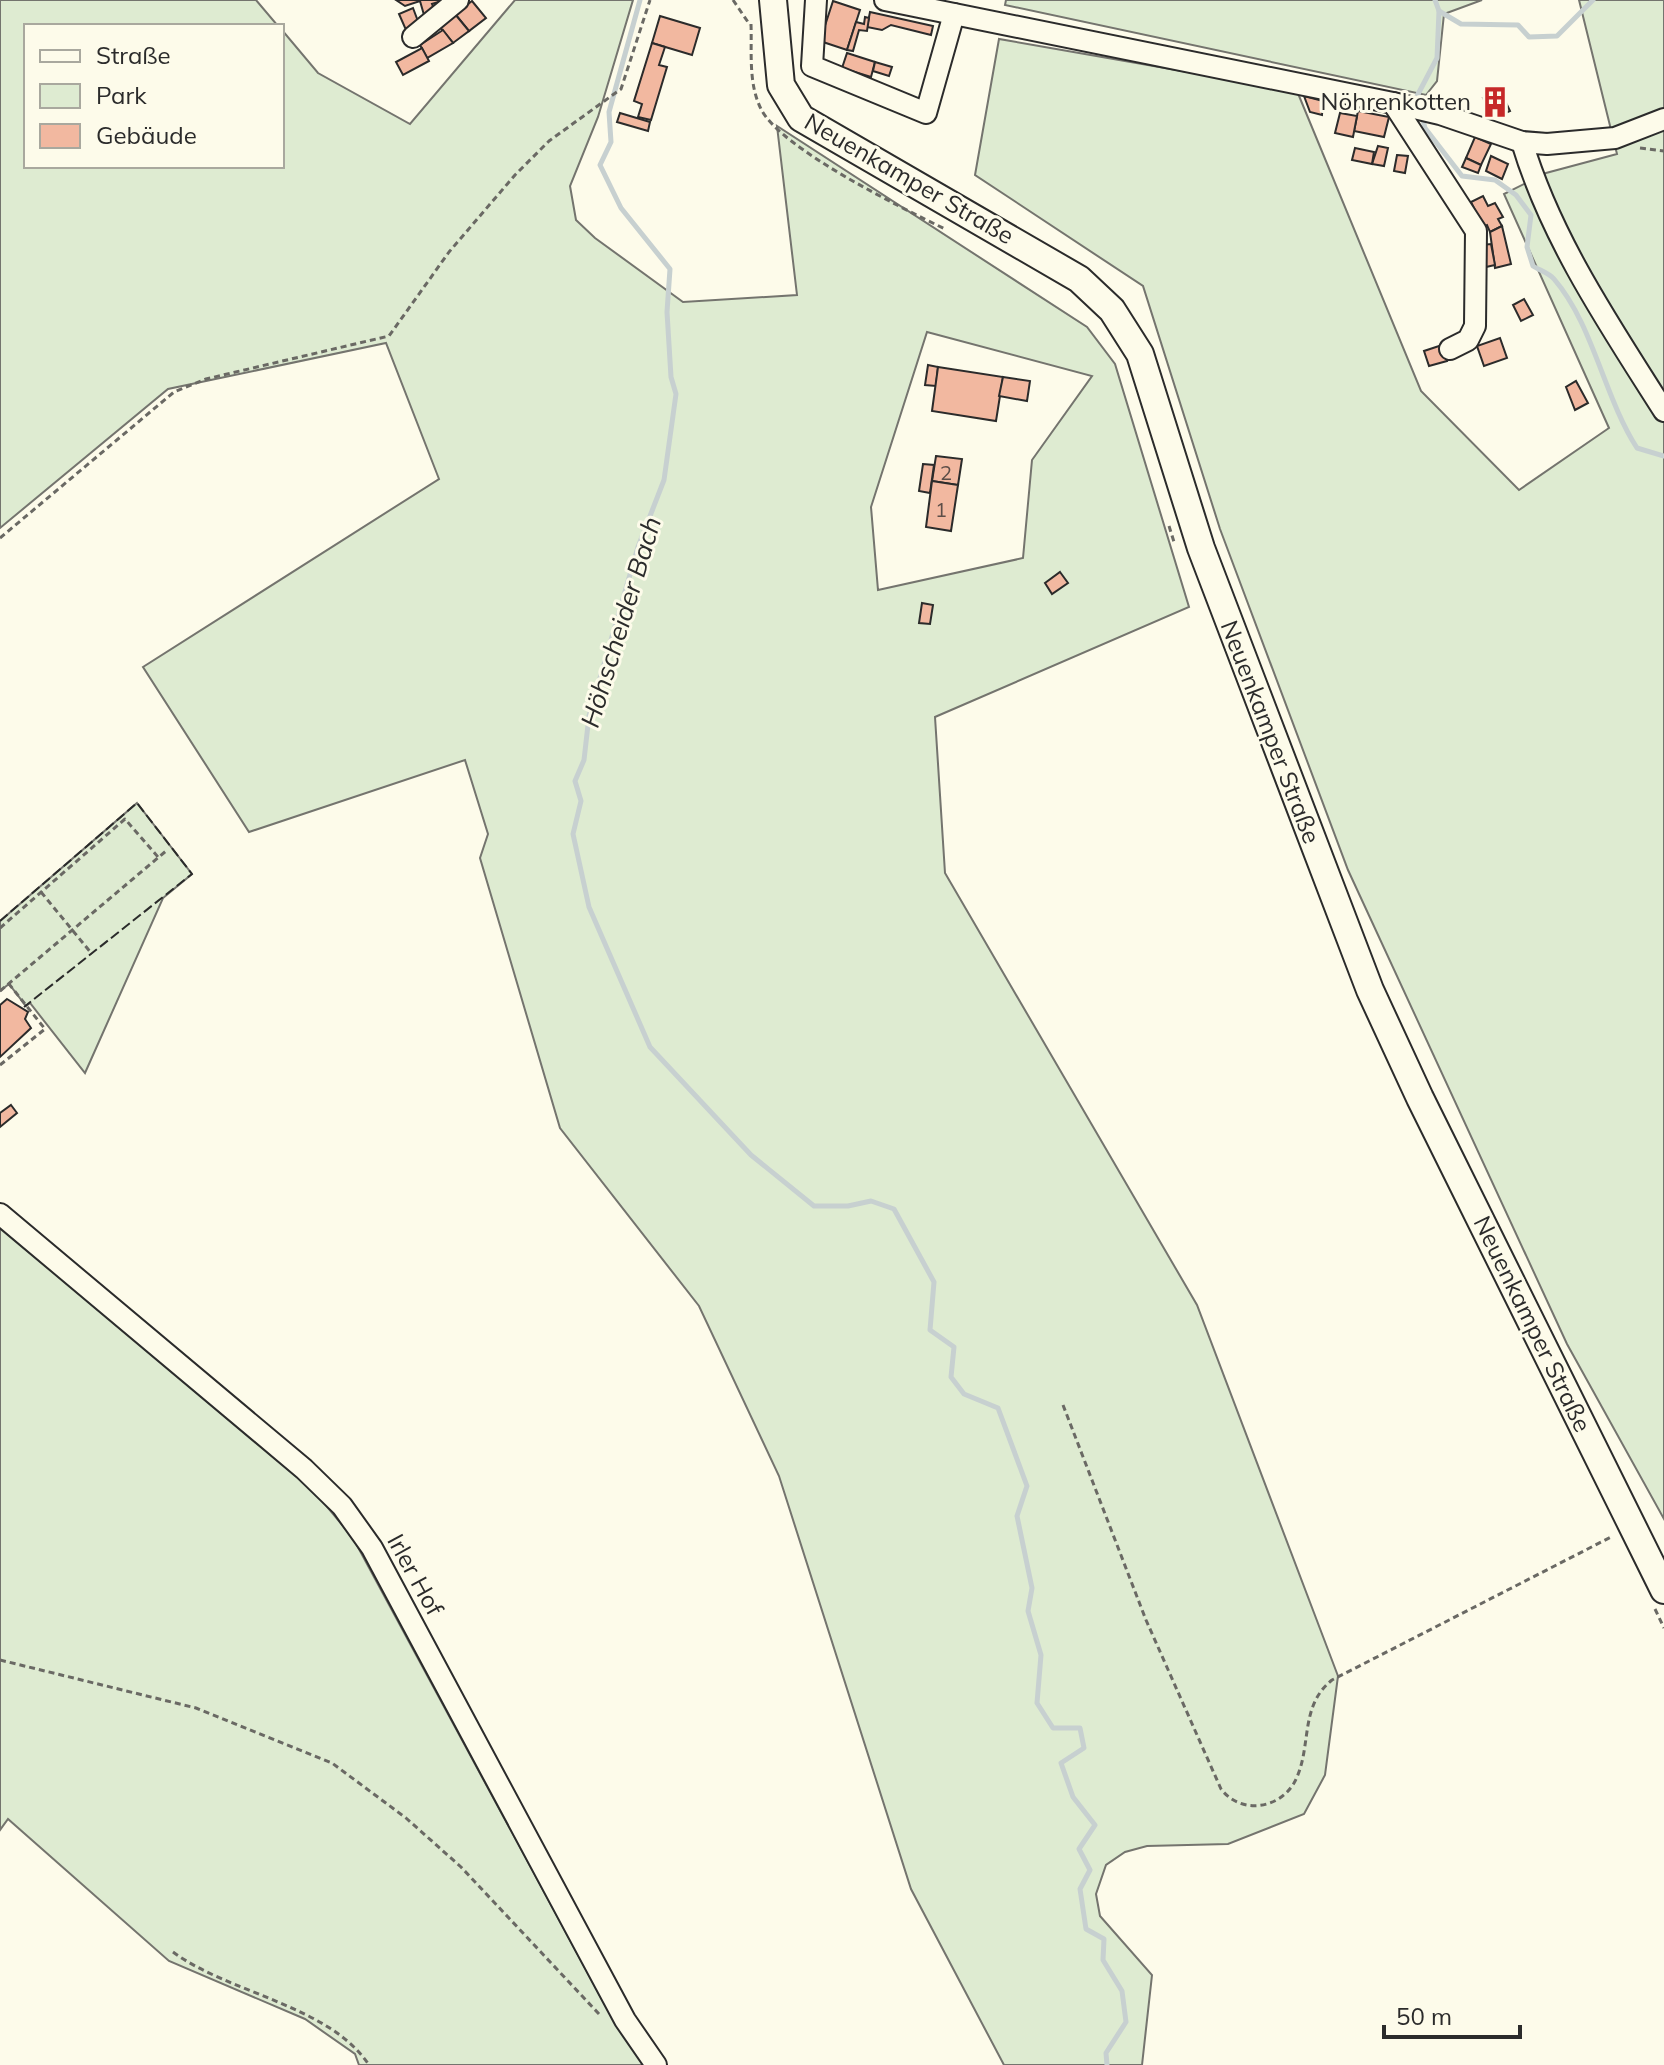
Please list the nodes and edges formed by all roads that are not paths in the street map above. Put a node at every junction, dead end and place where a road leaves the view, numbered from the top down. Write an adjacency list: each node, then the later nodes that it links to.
1 (458, 0): 6 (street)
2 (773, 0): 13 (main road, Neuenkamper Straße)
3 (816, 0): 5 (street)
4 (885, 0): 5 (street)
5 (954, 14): 7 (street)
6 (413, 37)
7 (1402, 105): 9 (street); 10 (street)
8 (1664, 119): 9 (street)
9 (1522, 142): 11 (street)
10 (1450, 349)
11 (1664, 411)
12 (0, 1214): 14 (street, Irler Hof)
13 (1658, 1597)
14 (656, 2065)

